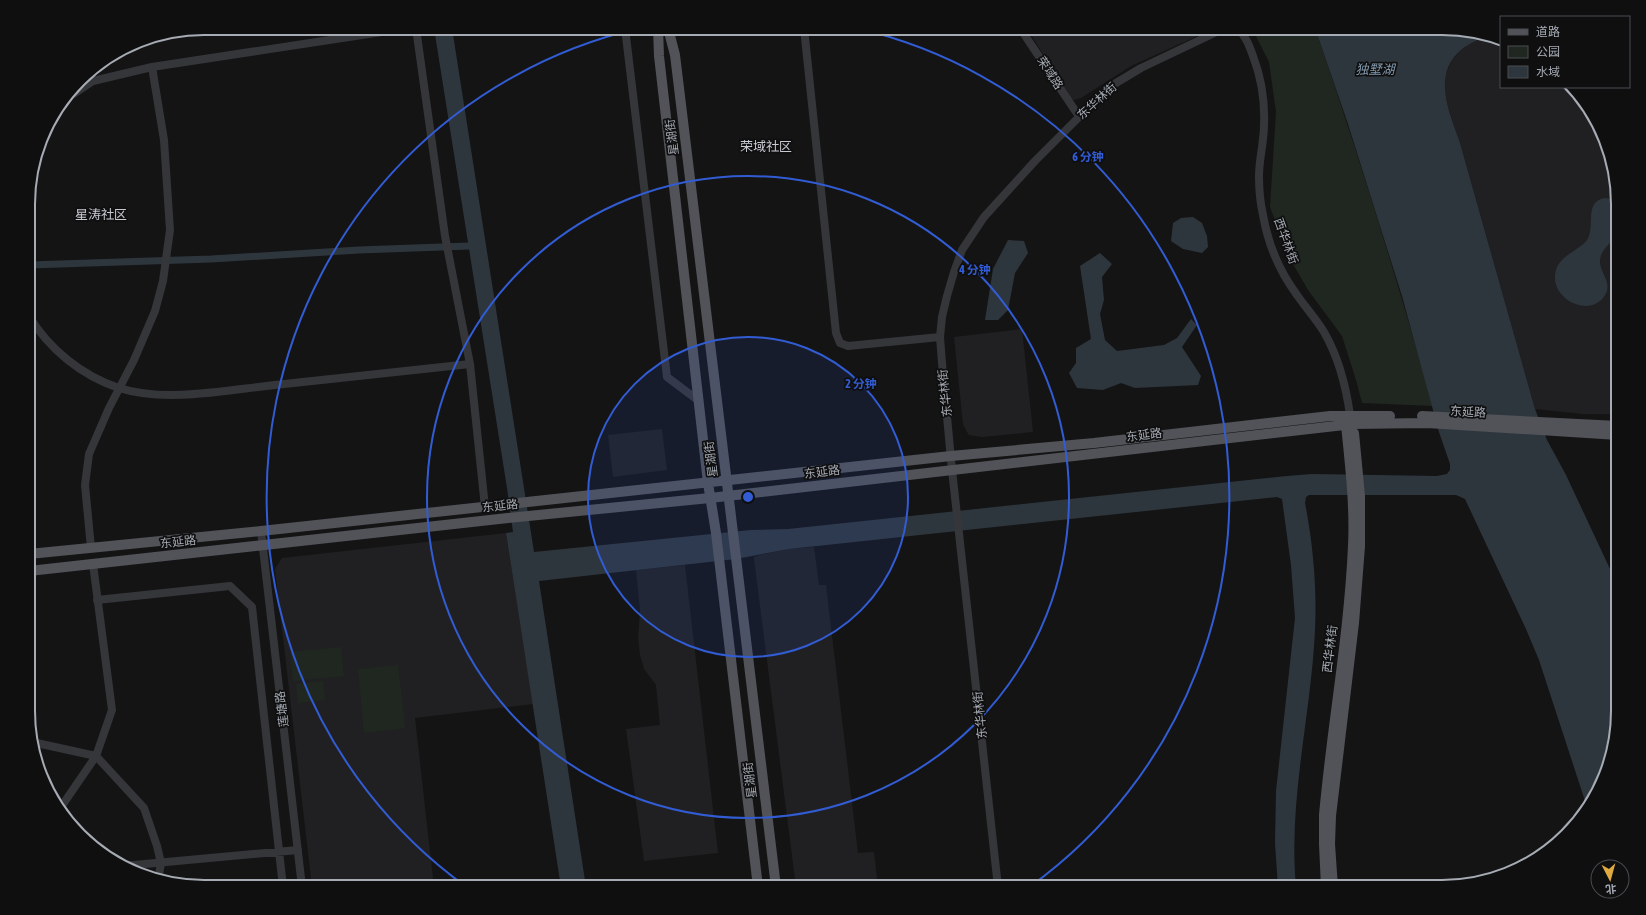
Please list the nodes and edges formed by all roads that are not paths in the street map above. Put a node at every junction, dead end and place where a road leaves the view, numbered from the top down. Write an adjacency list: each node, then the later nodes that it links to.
1 (362, 35): 14 (street)
2 (417, 35): 19 (street)
3 (626, 35): 21 (street)
4 (653, 35): 13 (main road)
5 (658, 35): 13 (main road, 星湖街)
6 (670, 35): 12 (main road, 星湖街)
7 (676, 35): 12 (main road)
8 (805, 35): 18 (street)
9 (1025, 35): 16 (street, 荣域路)
10 (1211, 35): 16 (street, 东华林街)
11 (1244, 35): 22 (street, 西华林街)
12 (675, 55): 28 (main road, 星湖街)
13 (659, 56): 21 (main road, 星湖街)
14 (152, 67): 15 (street); 20 (street)
15 (80, 89)
16 (1080, 117): 18 (street, 东华林街)
17 (35, 323): 20 (street)
18 (940, 337): 26 (street, 东华林街)
19 (470, 364): 20 (street); 33 (street)
20 (120, 388): 36 (street)
21 (698, 401): 29 (main road, 星湖街)
22 (1350, 422): 24 (main road, 东延路); 26 (main road, 东延路); 27 (main road, 东延路); 31 (main road, 西华林街)
23 (1611, 426): 24 (main road, 东延路)
24 (1558, 427): 25 (main road, 东延路)
25 (1611, 434)
26 (951, 456): 27 (street, 东华林街); 28 (main road, 东延路)
27 (952, 470): 30 (main road, 东延路); 53 (street, 东华林街)
28 (726, 481): 29 (main road, 东延路); 30 (main road, 星湖街)
29 (708, 483): 32 (main road, 星湖街); 33 (main road, 东延路)
30 (729, 496): 32 (main road, 东延路); 52 (main road, 星湖街)
31 (1356, 496): 54 (main road, 西华林街); 55 (main road, 西华林街)
32 (710, 498): 35 (main road, 东延路); 51 (main road, 星湖街)
33 (485, 507): 34 (main road, 东延路)
34 (261, 531): 35 (street, 莲塘路); 36 (main road, 东延路)
35 (262, 546): 38 (main road, 东延路); 44 (street, 莲塘路)
36 (91, 548): 37 (main road, 东延路)
37 (35, 554)
38 (93, 564): 39 (main road, 东延路); 40 (street)
39 (35, 570)
40 (97, 600): 42 (street); 45 (street)
41 (38, 743): 42 (street)
42 (96, 756): 43 (street); 46 (street)
43 (63, 805)
44 (298, 850): 45 (street); 50 (street, 莲塘路)
45 (279, 852): 46 (street); 49 (street)
46 (160, 863): 47 (street); 48 (street)
47 (134, 865)
48 (159, 874)
49 (282, 880)
50 (301, 880)
51 (757, 880)
52 (775, 880)
53 (997, 880)
54 (1326, 880)
55 (1333, 880)

